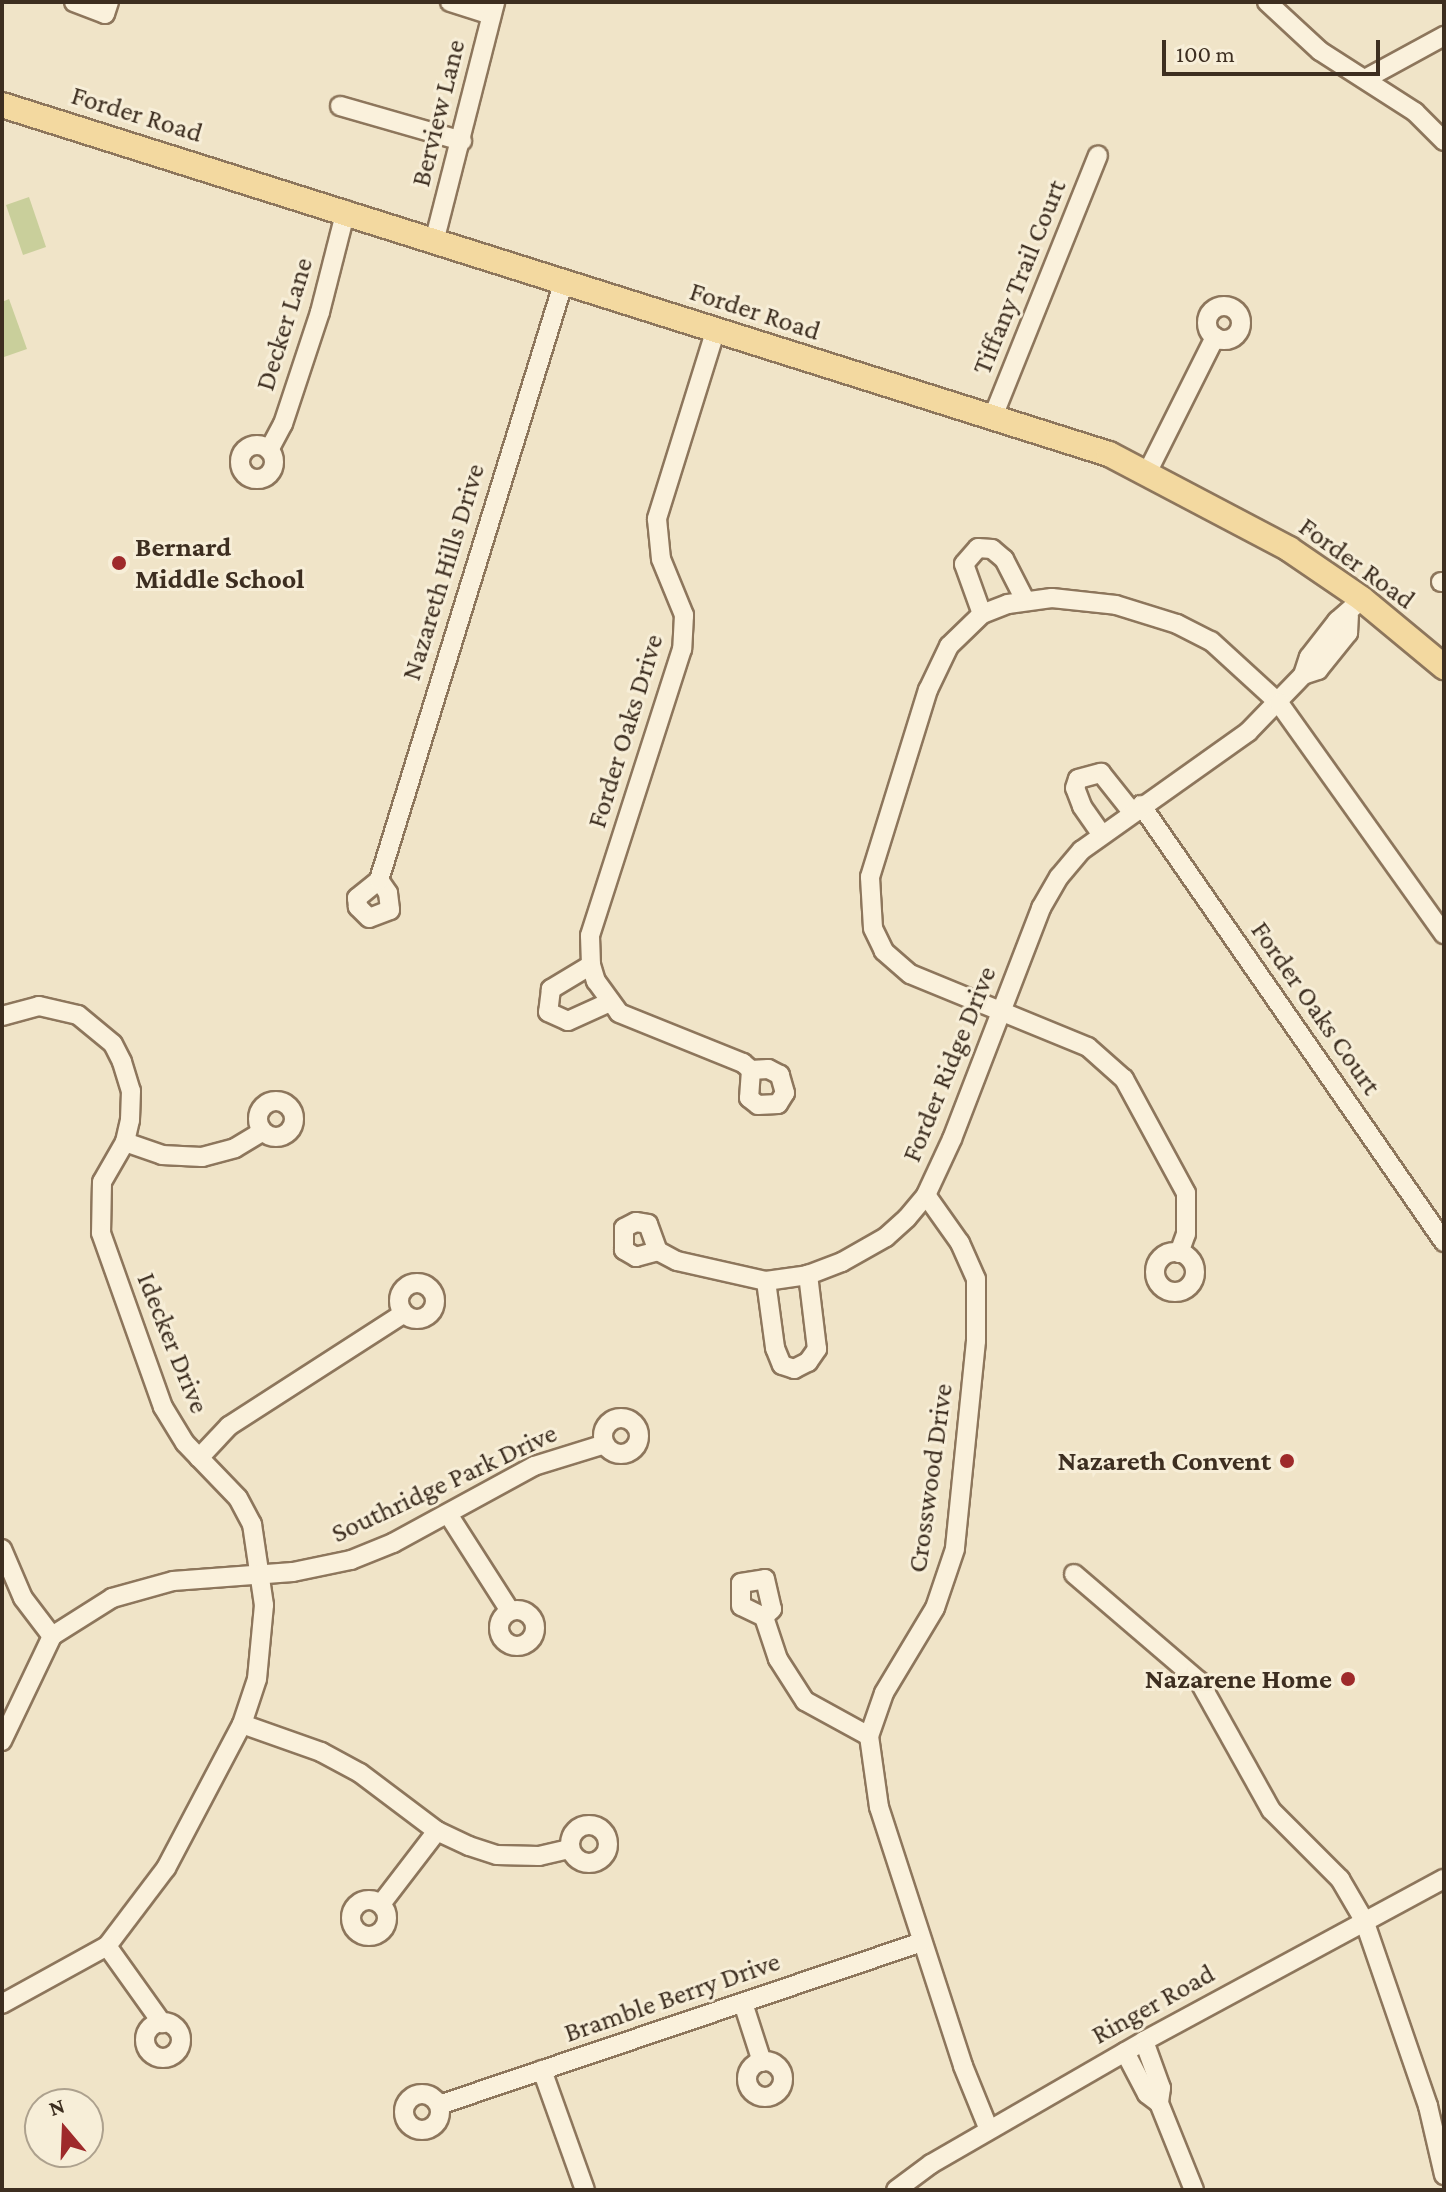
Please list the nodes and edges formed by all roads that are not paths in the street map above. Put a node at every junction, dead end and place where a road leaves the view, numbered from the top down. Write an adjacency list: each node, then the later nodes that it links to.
1 (74, 2): 4 (street)
2 (450, 2): 5 (street)
3 (1267, 2): 7 (street)
4 (107, 8)
5 (493, 9): 10 (street, Berview Lane)
6 (1444, 36): 7 (street)
7 (1367, 78): 11 (street)
8 (2, 105): 13 (main road, Forder Road)
9 (340, 106): 10 (street)
10 (462, 141): 14 (street, Berview Lane)
11 (1444, 141)
12 (1098, 155): 18 (street, Tiffany Trail Court)
13 (346, 210): 14 (main road, Forder Road); 19 (street, Decker Lane)
14 (435, 238): 15 (main road, Forder Road)
15 (564, 281): 16 (main road, Forder Road); 28 (street, Nazareth Hills Drive)
16 (716, 329): 18 (main road, Forder Road); 30 (street, Forder Oaks Drive)
17 (1215, 337): 20 (street)
18 (992, 419): 20 (main road, Forder Road)
19 (269, 450)
20 (1148, 471): 22 (main road, Forder Road)
21 (1025, 600): 23 (street); 23 (street); 25 (street)
22 (1355, 608): 24 (main road, Forder Road); 25 (street, Forder Ridge Drive)
23 (982, 614): 32 (street)
24 (1444, 667)
25 (1279, 703): 26 (street, Forder Ridge Drive); 29 (street)
26 (1137, 809): 27 (street, Forder Ridge Drive); 27 (street); 38 (street, Forder Oaks Court)
27 (1102, 835): 32 (street, Forder Ridge Drive)
28 (379, 880)
29 (1444, 934)
30 (591, 965): 31 (street); 31 (street)
31 (610, 1002): 34 (street)
32 (1000, 1011): 37 (street, Forder Ridge Drive); 40 (street)
33 (2, 1016): 36 (street, Idecker Drive)
34 (751, 1070)
35 (262, 1132): 36 (street)
36 (125, 1142): 45 (street, Idecker Drive)
37 (926, 1195): 41 (street, Forder Ridge Drive); 54 (street, Crosswood Drive)
38 (1444, 1242)
39 (658, 1251): 42 (street, Forder Ridge Drive)
40 (1179, 1253)
41 (808, 1275): 42 (street, Forder Ridge Drive); 42 (street)
42 (766, 1281)
43 (403, 1314): 45 (street)
44 (605, 1444): 46 (street, Southridge Park Drive)
45 (199, 1458): 48 (street, Idecker Drive)
46 (448, 1514): 48 (street, Southridge Park Drive); 50 (street)
47 (2, 1549): 52 (street)
48 (262, 1571): 52 (street, Southridge Park Drive); 53 (street, Idecker Drive)
49 (1074, 1574): 60 (street)
50 (510, 1611)
51 (764, 1617): 54 (street)
52 (52, 1636): 55 (street)
53 (242, 1724): 56 (street); 62 (street, Idecker Drive)
54 (869, 1736): 61 (street, Crosswood Drive)
55 (2, 1741)
56 (437, 1831): 57 (street); 59 (street)
57 (570, 1849)
58 (1444, 1879): 60 (street, Ringer Road)
59 (381, 1904)
60 (1364, 1920): 66 (street, Ringer Road); 73 (street)
61 (922, 1942): 63 (street, Bramble Berry Drive); 72 (street, Crosswood Drive)
62 (107, 1946): 64 (street, Idecker Drive); 65 (street)
63 (743, 2003): 68 (street); 69 (street, Bramble Berry Drive)
64 (2, 2004)
65 (162, 2023)
66 (1144, 2041): 67 (street, Ringer Road); 70 (street)
67 (1125, 2052): 70 (street); 72 (street, Ringer Road)
68 (762, 2062)
69 (542, 2070): 71 (street, Bramble Berry Drive); 74 (street)
70 (1159, 2103): 76 (street)
71 (439, 2105)
72 (989, 2130): 75 (street, Ringer Road)
73 (1444, 2175)
74 (585, 2190)
75 (896, 2190)
76 (1194, 2190)

